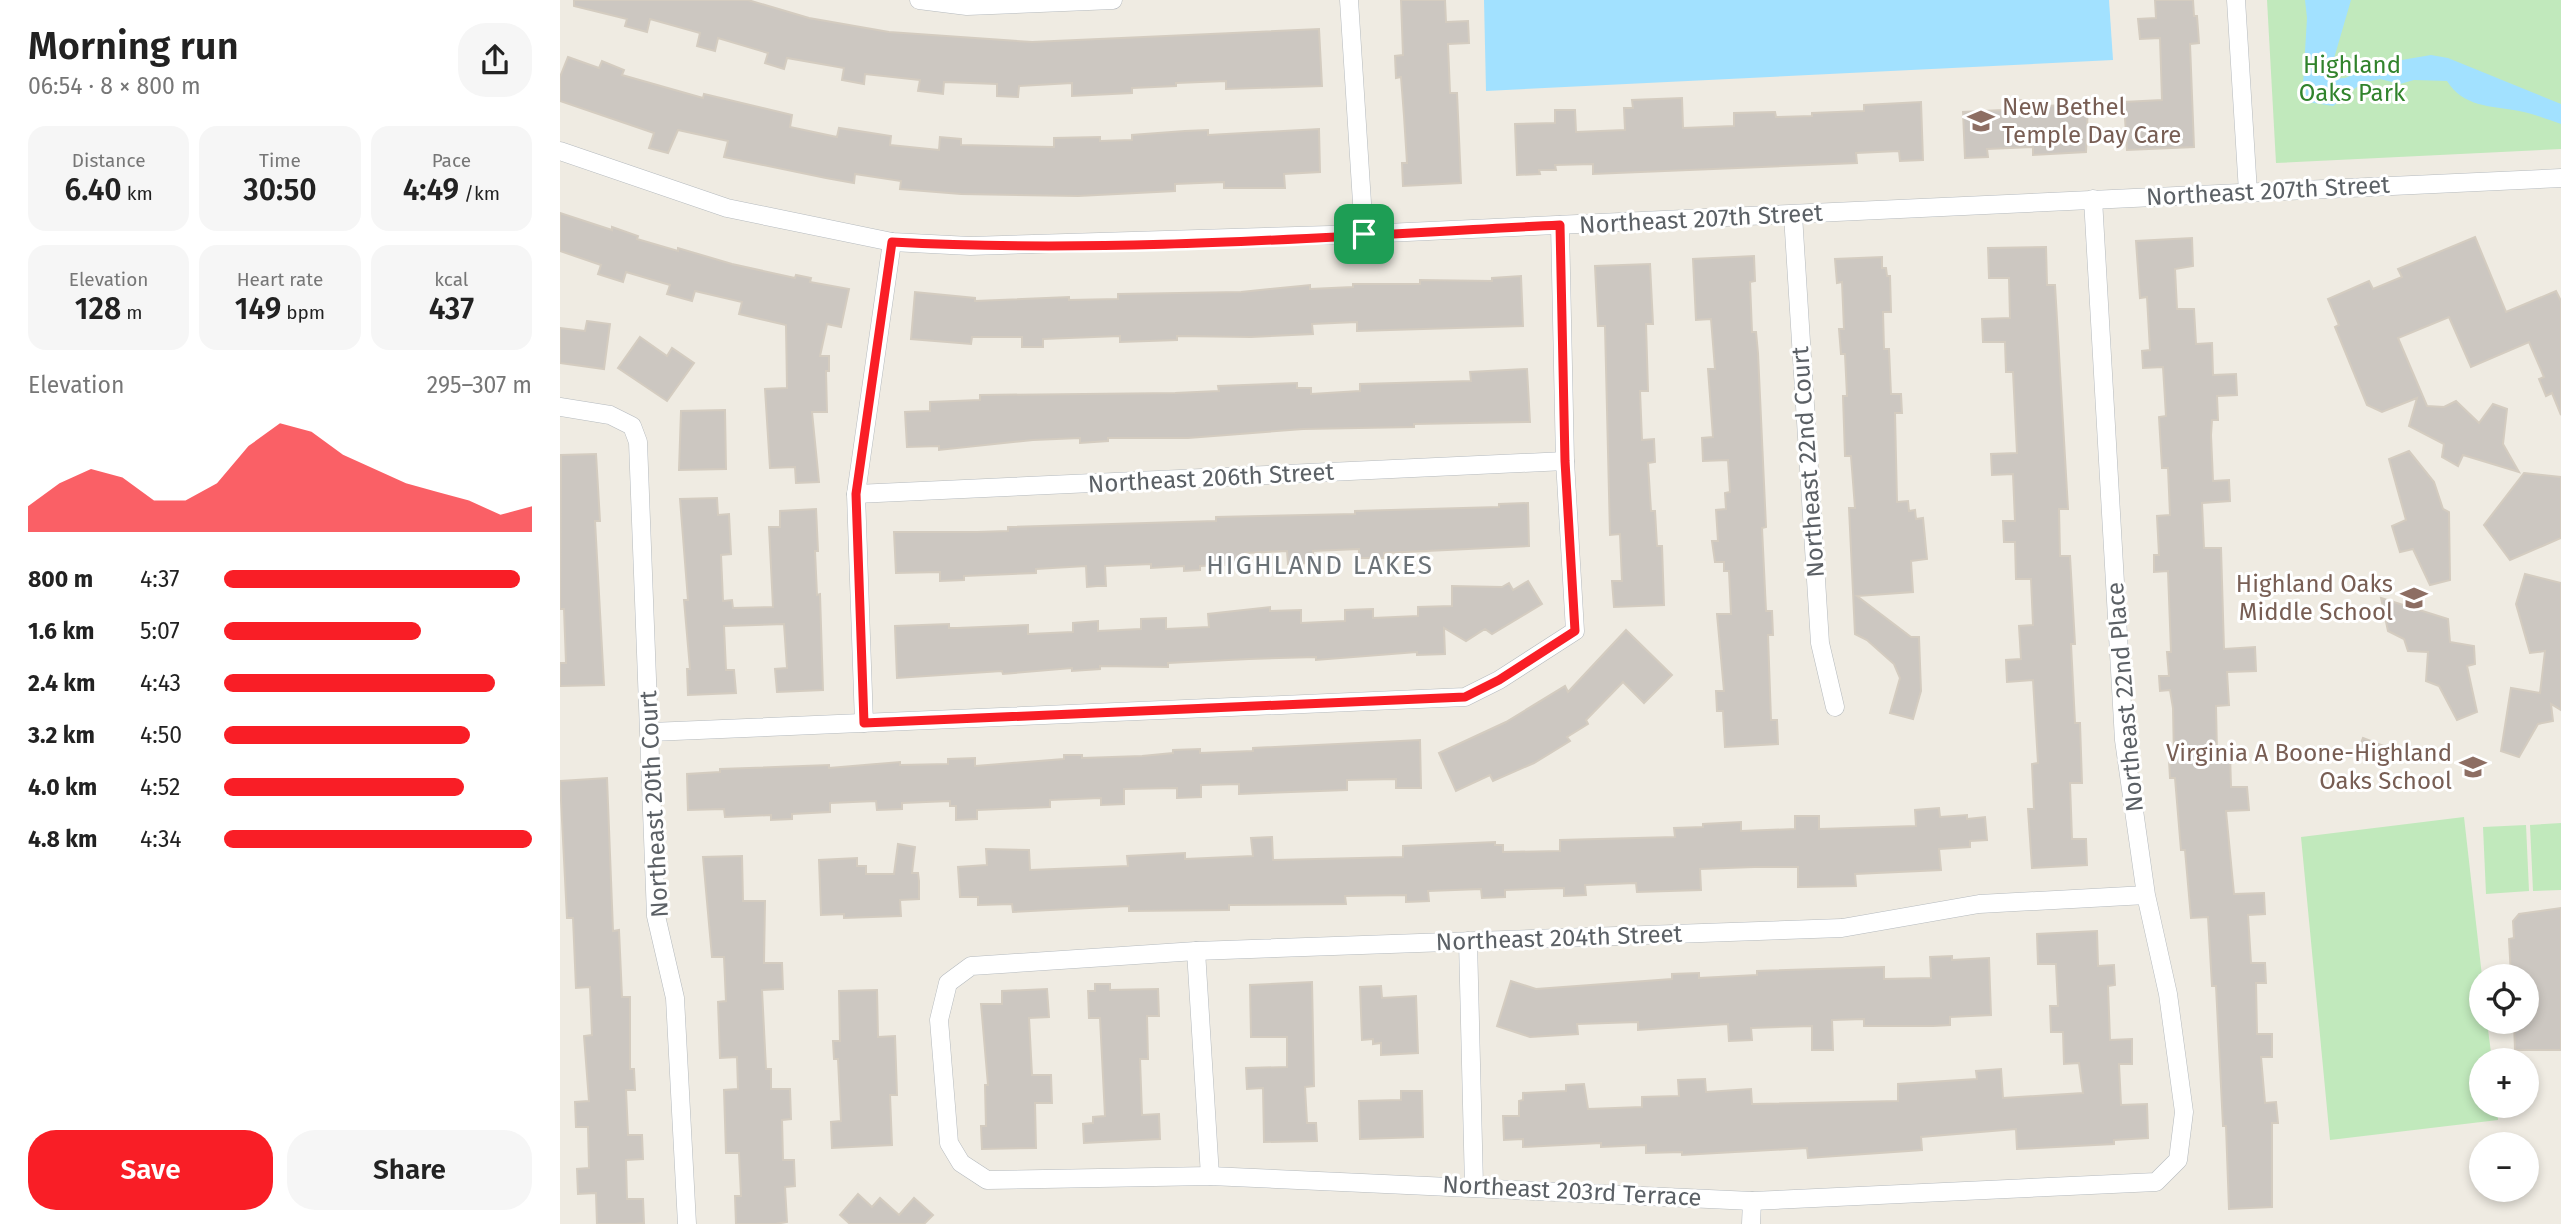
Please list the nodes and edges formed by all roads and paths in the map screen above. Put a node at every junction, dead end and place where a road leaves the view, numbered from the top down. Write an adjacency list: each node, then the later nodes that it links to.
1 (919, 0): 2 (street)
2 (1113, 0)
3 (1349, 0): 11 (street)
4 (2236, 0): 7 (street)
5 (560, 151): 12 (street, Northeast 207th Street)
6 (2561, 178): 7 (street, Northeast 207th Street)
7 (2248, 192): 8 (street, Northeast 207th Street)
8 (2093, 199): 9 (street, Northeast 207th Street); 19 (street, Northeast 22nd Place)
9 (1793, 215): 10 (street, Northeast 207th Street); 16 (street, Northeast 22nd Court)
10 (1560, 225): 11 (street, Northeast 207th Street); 14 (street)
11 (1364, 234): 12 (street, Northeast 207th Street)
12 (892, 242): 15 (street)
13 (560, 407): 18 (street, Northeast 20th Court)
14 (1565, 461): 15 (street, Northeast 206th Street); 17 (street)
15 (856, 494): 17 (street)
16 (1835, 707)
17 (864, 723): 18 (street)
18 (651, 732): 27 (street, Northeast 20th Court)
19 (2146, 895): 20 (street, Northeast 204th Street); 24 (street, Northeast 22nd Place)
20 (1468, 941): 21 (street, Northeast 204th Street); 25 (street)
21 (1196, 951): 22 (street); 23 (street, Northeast 204th Street)
22 (1210, 1176): 23 (street, Northeast 203rd Terrace); 25 (street, Northeast 203rd Terrace)
23 (988, 1180)
24 (2156, 1182): 26 (street, Northeast 203rd Terrace)
25 (1474, 1186): 26 (street, Northeast 203rd Terrace)
26 (1752, 1201): 28 (street)
27 (687, 1224)
28 (1751, 1224)

